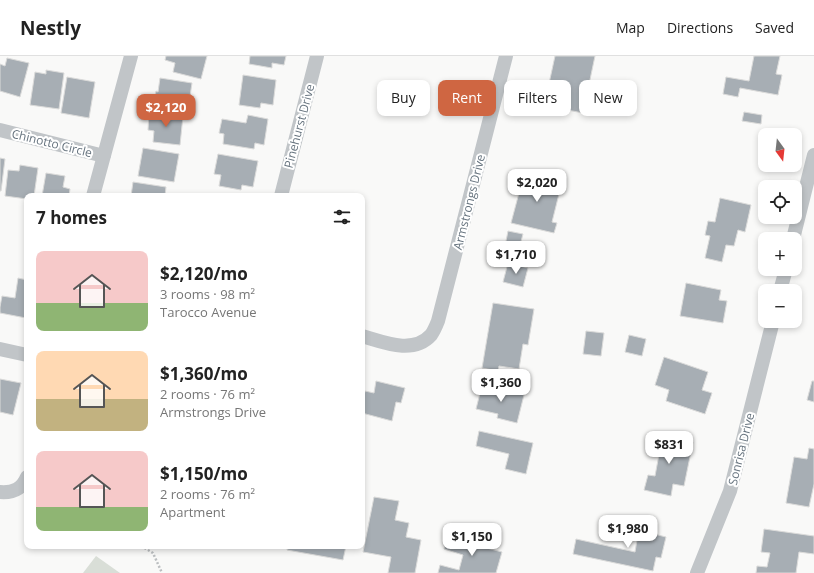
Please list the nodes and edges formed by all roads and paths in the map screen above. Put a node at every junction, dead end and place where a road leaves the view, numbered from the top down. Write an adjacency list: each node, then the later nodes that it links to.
1 (131, 56): 6 (street)
2 (317, 56): 8 (street, Pinehurst Drive)
3 (506, 56): 11 (street, Armstrongs Drive)
4 (0, 130): 6 (street, Chinotto Circle)
5 (814, 155): 9 (street)
6 (104, 156): 7 (street)
7 (94, 193)
8 (282, 193)
9 (795, 232)
10 (771, 328): 18 (street, Sonrisa Drive)
11 (365, 337)
12 (0, 348): 13 (street)
13 (24, 354)
14 (24, 483): 15 (street)
15 (0, 492)
16 (146, 549): 17 (path)
17 (162, 573)
18 (697, 573)

